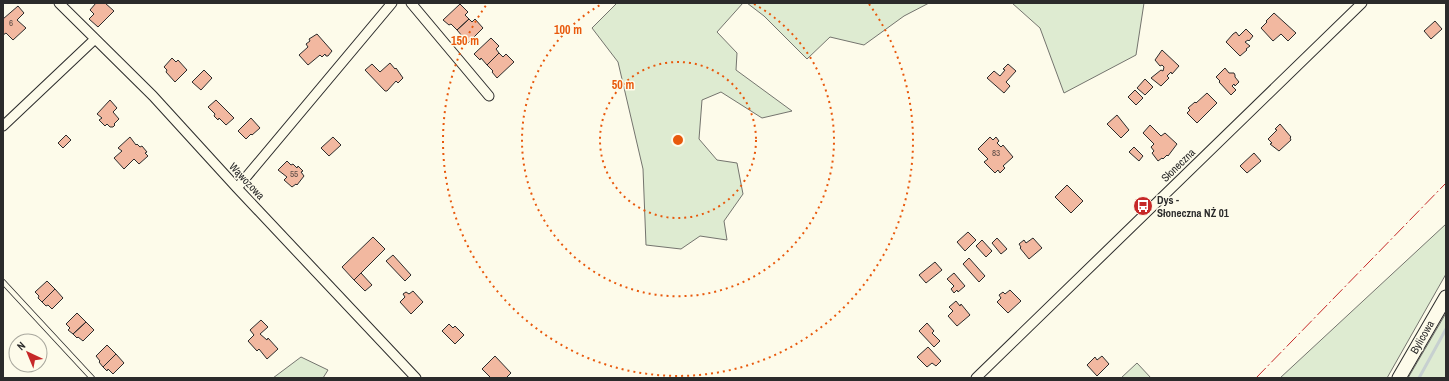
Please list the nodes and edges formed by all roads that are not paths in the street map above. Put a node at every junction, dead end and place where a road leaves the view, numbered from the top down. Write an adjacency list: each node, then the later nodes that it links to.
1 (59, 3): 5 (street, Wąwozowa)
2 (392, 3): 8 (street)
3 (411, 3): 6 (street)
4 (1362, 3): 13 (street, Słoneczna)
5 (95, 40): 7 (street); 8 (street, Wąwozowa)
6 (490, 96)
7 (3, 126)
8 (237, 188): 12 (street, Wąwozowa)
9 (3, 282): 11 (lane)
10 (1446, 297): 14 (street, Bylicowa)
11 (92, 378)
12 (416, 378)
13 (976, 378)
14 (1399, 378)

